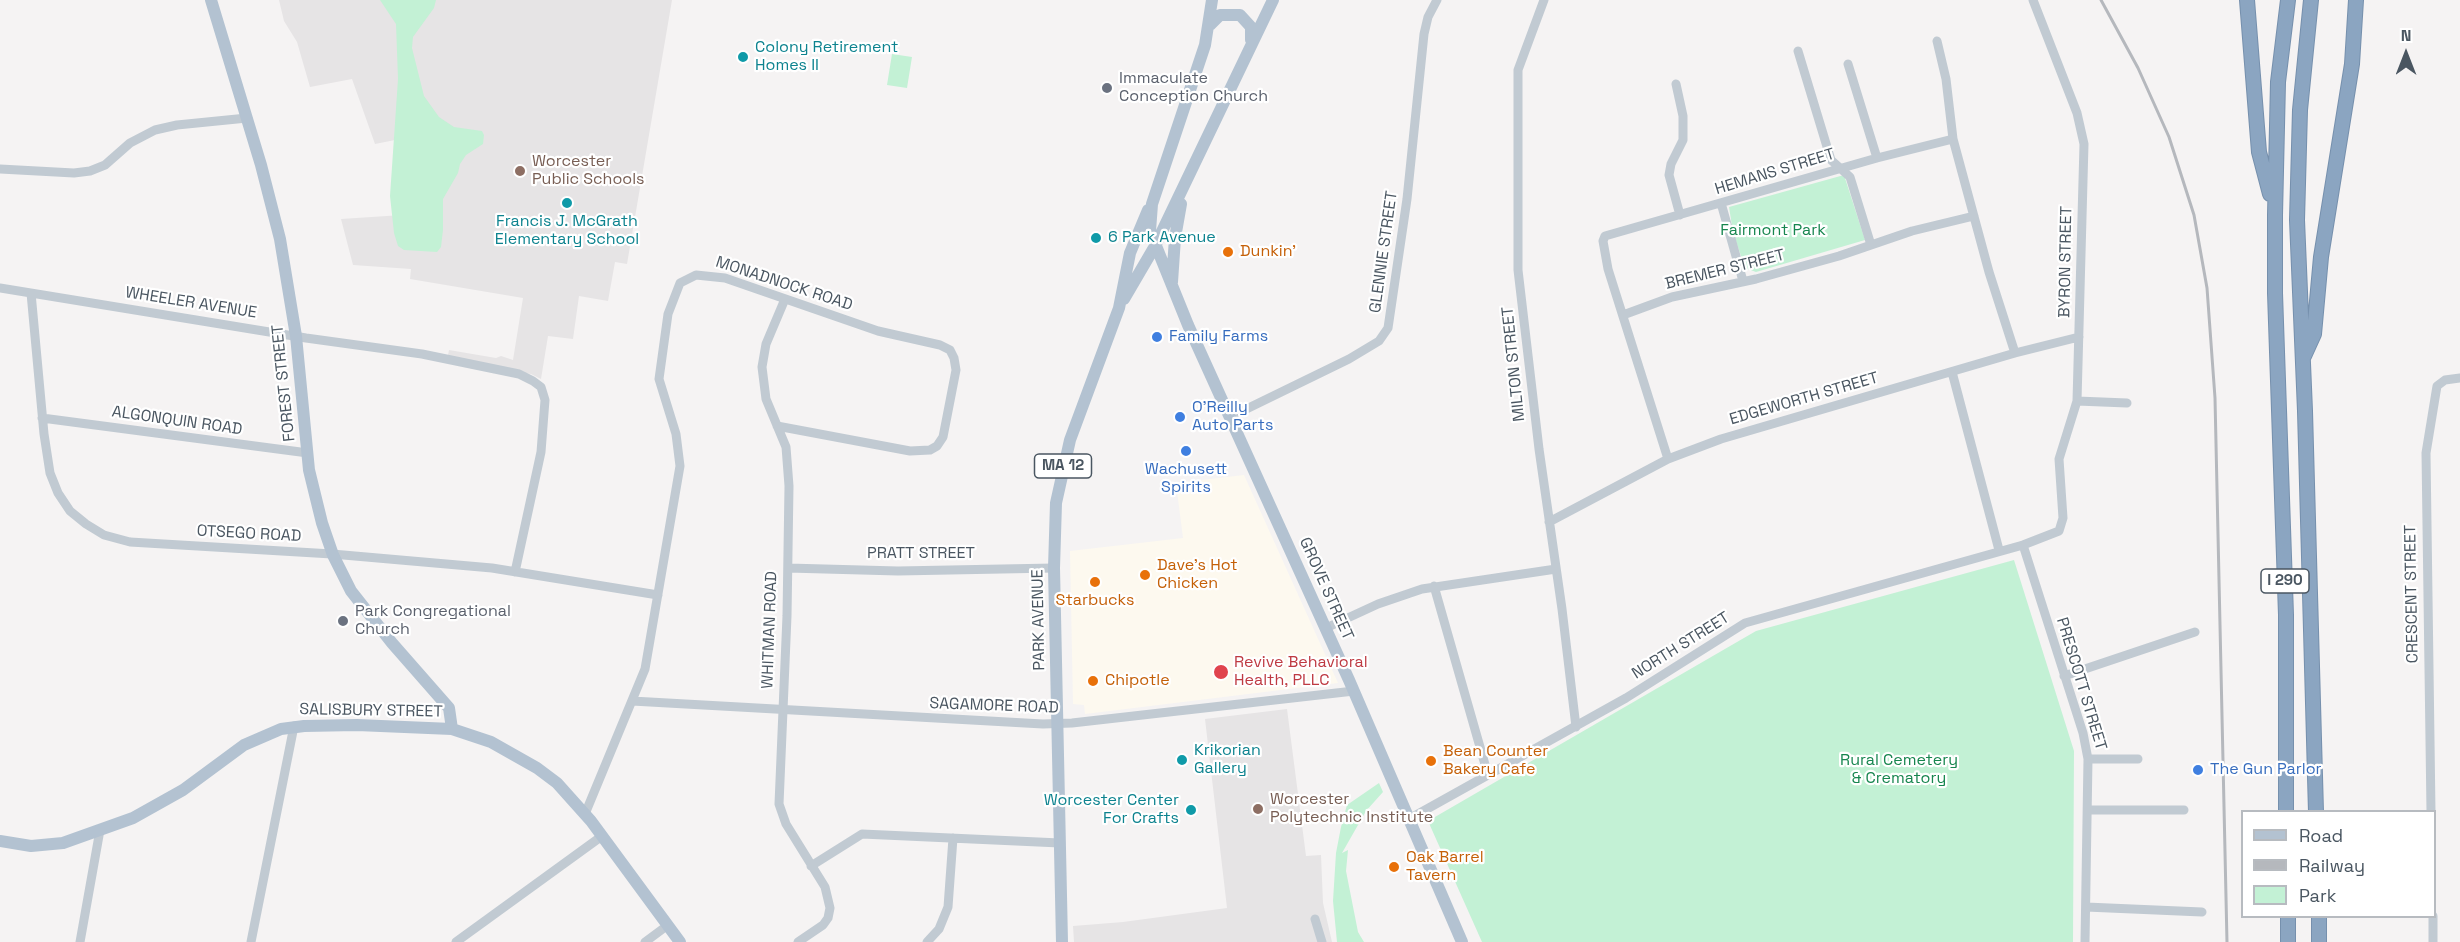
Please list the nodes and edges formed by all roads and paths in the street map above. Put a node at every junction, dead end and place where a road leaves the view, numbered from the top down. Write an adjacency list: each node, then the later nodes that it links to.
1 (211, 0): 19 (main road, FOREST STREET)
2 (1212, 0): 12 (main road, GROVE STREET / MA 12)
3 (1273, 0): 15 (main road, MA 12)
4 (1437, 0): 47 (street, GLENNIE STREET)
5 (1544, 0): 52 (street, MILTON STREET)
6 (2033, 0): 40 (street, BYRON STREET)
7 (2247, 0): 27 (highway)
8 (2288, 0): 27 (highway, I 290)
9 (2311, 0): 42 (highway, I 290)
10 (2356, 0): 13 (highway)
11 (2365, 0): 13 (highway)
12 (1210, 25): 15 (main road); 26 (main road, GROVE STREET / MA 12)
13 (2355, 28): 42 (highway)
14 (1937, 41): 20 (street)
15 (1251, 45): 22 (main road, MA 12)
16 (1798, 51): 23 (street)
17 (1848, 64): 21 (street)
18 (1676, 84): 28 (street)
19 (247, 117): 24 (street); 39 (main road, FOREST STREET)
20 (1953, 140): 21 (street, HEMANS STREET); 29 (street)
21 (1877, 158): 23 (street, HEMANS STREET)
22 (1195, 160): 31 (main road, MA 12); 33 (main road, GROVE STREET)
23 (1841, 168): 25 (street, HEMANS STREET); 30 (street)
24 (0, 169)
25 (1721, 203): 28 (street, HEMANS STREET); 32 (street)
26 (1152, 204): 31 (main road, GROVE STREET); 37 (main road, PARK AVENUE / MA 12)
27 (2275, 214): 78 (highway, I 290)
28 (1680, 215): 38 (street, HEMANS STREET)
29 (1974, 216): 30 (street, BREMER STREET); 41 (street)
30 (1871, 244): 32 (street, BREMER STREET)
31 (1155, 246): 33 (main road, GROVE STREET); 37 (main road, PARK AVENUE / MA 12)
32 (1743, 281): 38 (street, BREMER STREET)
33 (1172, 283): 47 (main road, GROVE STREET)
34 (0, 288): 35 (street, WHEELER AVENUE)
35 (31, 293): 39 (street, WHEELER AVENUE); 48 (street, OTSEGO ROAD)
36 (785, 299): 49 (street, WHITMAN ROAD); 49 (street, MONADNOCK ROAD); 62 (street, MONADNOCK ROAD)
37 (1119, 308): 58 (main road, PARK AVENUE / MA 12)
38 (1623, 315): 51 (street)
39 (296, 336): 50 (main road, FOREST STREET); 60 (street, WHEELER AVENUE)
40 (2079, 337): 41 (street, EDGEWORTH STREET); 45 (street, BYRON STREET)
41 (2015, 353): 43 (street, EDGEWORTH STREET)
42 (2303, 361): 79 (highway, I 290)
43 (1952, 372): 51 (street, EDGEWORTH STREET); 55 (street)
44 (2460, 378): 80 (street, CRESCENT STREET)
45 (2077, 401): 46 (street); 53 (street, BYRON STREET)
46 (2127, 403)
47 (1230, 417): 63 (main road, GROVE STREET)
48 (42, 418): 50 (street, ALGONQUIN ROAD); 56 (street, OTSEGO ROAD)
49 (777, 426): 57 (street, WHITMAN ROAD)
50 (308, 453): 56 (main road, FOREST STREET)
51 (1668, 459): 52 (street, EDGEWORTH STREET)
52 (1549, 522): 59 (street, MILTON STREET)
53 (2060, 530): 54 (street, NORTH STREET)
54 (2024, 545): 55 (street, NORTH STREET); 65 (street, PRESCOTT STREET)
55 (1999, 550): 71 (street, NORTH STREET)
56 (333, 555): 60 (street, OTSEGO ROAD); 72 (main road, FOREST STREET)
57 (788, 568): 58 (street, PRATT STREET); 68 (street, WHITMAN ROAD)
58 (1054, 568): 69 (main road, PARK AVENUE / MA 12)
59 (1556, 569): 61 (street); 71 (street, MILTON STREET)
60 (515, 572): 62 (street, OTSEGO ROAD)
61 (1434, 586): 63 (street); 75 (street)
62 (657, 595): 67 (street, MONADNOCK ROAD)
63 (1326, 628): 66 (main road, GROVE STREET)
64 (2195, 632): 65 (street)
65 (2064, 676): 73 (street, PRESCOTT STREET)
66 (1354, 691): 69 (street, SAGAMORE ROAD); 82 (main road, GROVE STREET)
67 (632, 701): 68 (street, SAGAMORE ROAD); 81 (street, MONADNOCK ROAD)
68 (783, 709): 69 (street, SAGAMORE ROAD); 88 (street, WHITMAN ROAD)
69 (1057, 723): 87 (main road, PARK AVENUE / MA 12)
70 (294, 726): 72 (main road, SALISBURY STREET); 83 (main road, SALISBURY STREET); 97 (street)
71 (1576, 727): 75 (street, NORTH STREET)
72 (452, 729): 81 (main road, SALISBURY STREET)
73 (2088, 759): 74 (street); 76 (street, PRESCOTT STREET)
74 (2138, 759)
75 (1488, 775): 82 (street, NORTH STREET)
76 (2088, 810): 77 (street); 89 (street, PRESCOTT STREET)
77 (2184, 810)
78 (2286, 810)
79 (2316, 810)
80 (2431, 810)
81 (585, 814): 84 (main road, SALISBURY STREET)
82 (1409, 819): 105 (main road, GROVE STREET)
83 (100, 830): 86 (main road, SALISBURY STREET); 96 (street)
84 (602, 836): 95 (main road, SALISBURY STREET); 98 (street)
85 (953, 838): 87 (street); 88 (street); 102 (street)
86 (0, 841)
87 (1060, 843): 103 (main road, PARK AVENUE / MA 12)
88 (811, 866): 101 (street, WHITMAN ROAD)
89 (2086, 907): 90 (street); 106 (street, PRESCOTT STREET)
90 (2202, 912)
91 (2288, 918): 107 (highway)
92 (2319, 918): 108 (highway)
93 (2433, 918): 109 (street)
94 (1315, 919): 104 (street)
95 (668, 925): 99 (street); 100 (main road, SALISBURY STREET)
96 (80, 942)
97 (251, 942)
98 (456, 942)
99 (645, 942)
100 (680, 942)
101 (798, 942)
102 (927, 942)
103 (1062, 942)
104 (1322, 942)
105 (1462, 942)
106 (2085, 942)
107 (2288, 942)
108 (2319, 942)
109 (2433, 942)

